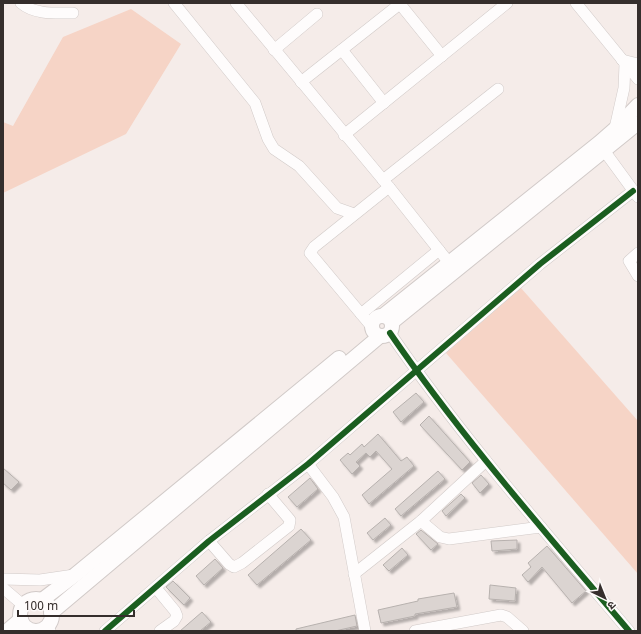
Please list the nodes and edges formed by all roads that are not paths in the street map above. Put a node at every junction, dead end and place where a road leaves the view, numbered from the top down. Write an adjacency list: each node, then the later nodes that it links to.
1 (21, 3): 7 (street)
2 (174, 3): 25 (street)
3 (236, 3): 9 (street)
4 (400, 3): 10 (street); 11 (street)
5 (507, 3): 11 (street)
6 (576, 3): 12 (street)
7 (73, 14)
8 (317, 14): 9 (street)
9 (274, 50): 15 (street)
10 (342, 50): 15 (street); 17 (street)
11 (442, 56): 17 (street)
12 (624, 62): 13 (street); 14 (street); 20 (street)
13 (638, 64)
14 (638, 79)
15 (300, 82): 21 (street)
16 (498, 88): 23 (street)
17 (384, 104): 21 (street)
18 (638, 104): 20 (main road)
19 (638, 123): 22 (main road)
20 (615, 129): 22 (main road)
21 (344, 135): 23 (street)
22 (602, 147): 24 (street); 28 (main road); 31 (main road)
23 (386, 184): 25 (street); 26 (street)
24 (636, 194): 32 (street)
25 (354, 214): 30 (street)
26 (439, 250): 28 (street); 30 (street)
27 (638, 253): 29 (street)
28 (450, 264): 31 (main road)
29 (638, 276)
30 (361, 314): 31 (street)
31 (382, 327): 32 (street); 40 (main road); 45 (main road)
32 (416, 371): 33 (street); 34 (street)
33 (486, 461): 36 (street); 37 (street)
34 (308, 464): 35 (street); 39 (street)
35 (268, 494): 38 (street); 38 (street)
36 (421, 520): 37 (street); 39 (street)
37 (541, 527): 57 (street)
38 (209, 540): 43 (street)
39 (354, 574): 54 (street)
40 (75, 575): 41 (street); 44 (main road)
41 (3, 579)
42 (3, 588): 46 (street)
43 (156, 588): 47 (street); 53 (street)
44 (42, 600): 45 (main road); 46 (main road)
45 (51, 613): 49 (main road)
46 (25, 621): 49 (main road); 51 (main road)
47 (120, 627): 52 (street)
48 (638, 628): 58 (street)
49 (48, 629)
50 (435, 629): 55 (street); 56 (street)
51 (7, 631)
52 (105, 631)
53 (160, 631)
54 (366, 631)
55 (415, 631)
56 (523, 631)
57 (629, 631)
58 (634, 631)

